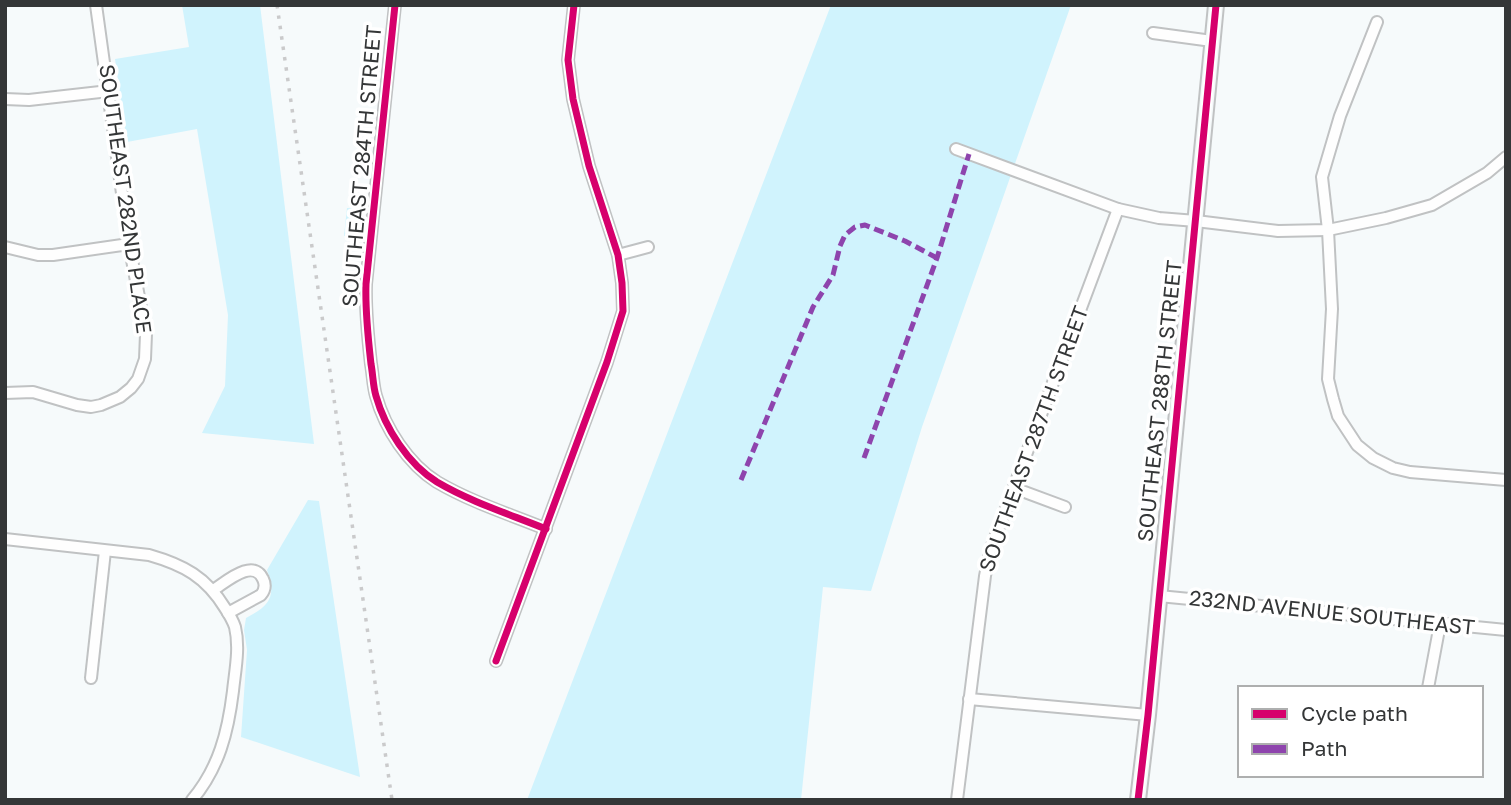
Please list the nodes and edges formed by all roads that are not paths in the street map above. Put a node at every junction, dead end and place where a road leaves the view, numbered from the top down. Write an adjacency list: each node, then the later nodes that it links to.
1 (96, 5): 8 (street, SOUTHEAST 282ND PLACE)
2 (395, 5): 23 (street, SOUTHEAST 284TH STREET)
3 (574, 5): 18 (street)
4 (1216, 5): 7 (street, SOUTHEAST 288TH STREET)
5 (1377, 22): 14 (street)
6 (1153, 33): 7 (street)
7 (1212, 41): 13 (street, SOUTHEAST 288TH STREET)
8 (109, 91): 9 (street); 15 (street, SOUTHEAST 282ND PLACE)
9 (5, 99)
10 (956, 149): 12 (street)
11 (1506, 157): 14 (street)
12 (1118, 209): 13 (street); 21 (street, SOUTHEAST 287TH STREET)
13 (1196, 220): 14 (street); 27 (street, SOUTHEAST 288TH STREET)
14 (1328, 230): 20 (street)
15 (129, 244): 16 (street); 19 (street, SOUTHEAST 282ND PLACE)
16 (5, 247)
17 (648, 247): 18 (street)
18 (618, 255): 23 (street)
19 (5, 393)
20 (1506, 480)
21 (1014, 488): 22 (street); 34 (street, SOUTHEAST 287TH STREET)
22 (1065, 507)
23 (545, 529): 31 (street)
24 (5, 539): 25 (street)
25 (105, 551): 26 (street); 32 (street)
26 (213, 590): 28 (street); 28 (street)
27 (1159, 596): 29 (street, 232ND AVENUE SOUTHEAST); 35 (street, SOUTHEAST 288TH STREET)
28 (228, 613): 36 (street)
29 (1440, 624): 30 (street, 232ND AVENUE SOUTHEAST); 33 (street)
30 (1506, 630)
31 (496, 661)
32 (91, 678)
33 (1429, 686)
34 (969, 699): 35 (street); 37 (street, SOUTHEAST 287TH STREET)
35 (1148, 715): 38 (street, SOUTHEAST 288TH STREET)
36 (192, 800)
37 (957, 800)
38 (1138, 800)

